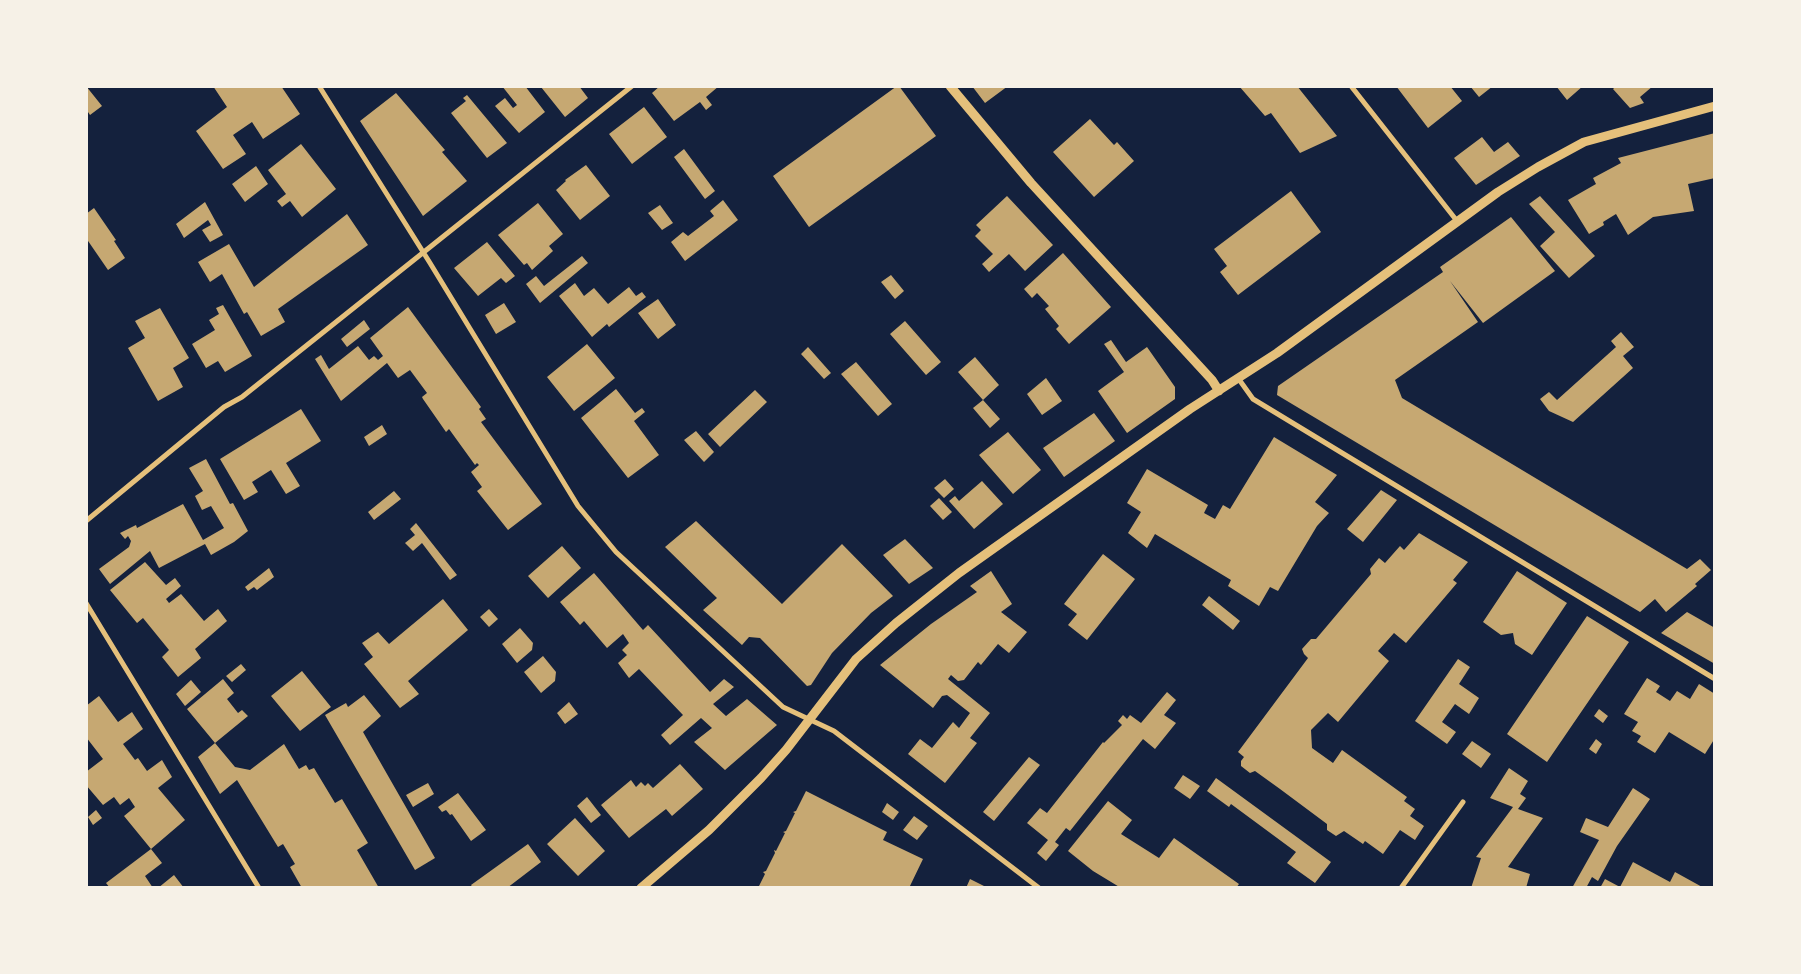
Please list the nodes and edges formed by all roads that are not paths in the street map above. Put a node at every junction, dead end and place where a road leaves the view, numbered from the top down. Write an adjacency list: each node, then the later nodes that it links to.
1 (319, 86): 7 (street)
2 (632, 86): 7 (street)
3 (950, 86): 9 (street)
4 (1351, 86): 6 (street)
5 (1715, 106): 6 (street)
6 (1457, 222): 8 (street)
7 (423, 252): 10 (street); 13 (street)
8 (1238, 378): 9 (street); 12 (street)
9 (1219, 391): 13 (street)
10 (86, 521)
11 (86, 603): 15 (street)
12 (1715, 679)
13 (810, 720): 16 (street); 17 (street)
14 (1462, 802): 18 (street)
15 (259, 888)
16 (640, 888)
17 (1039, 888)
18 (1401, 888)

